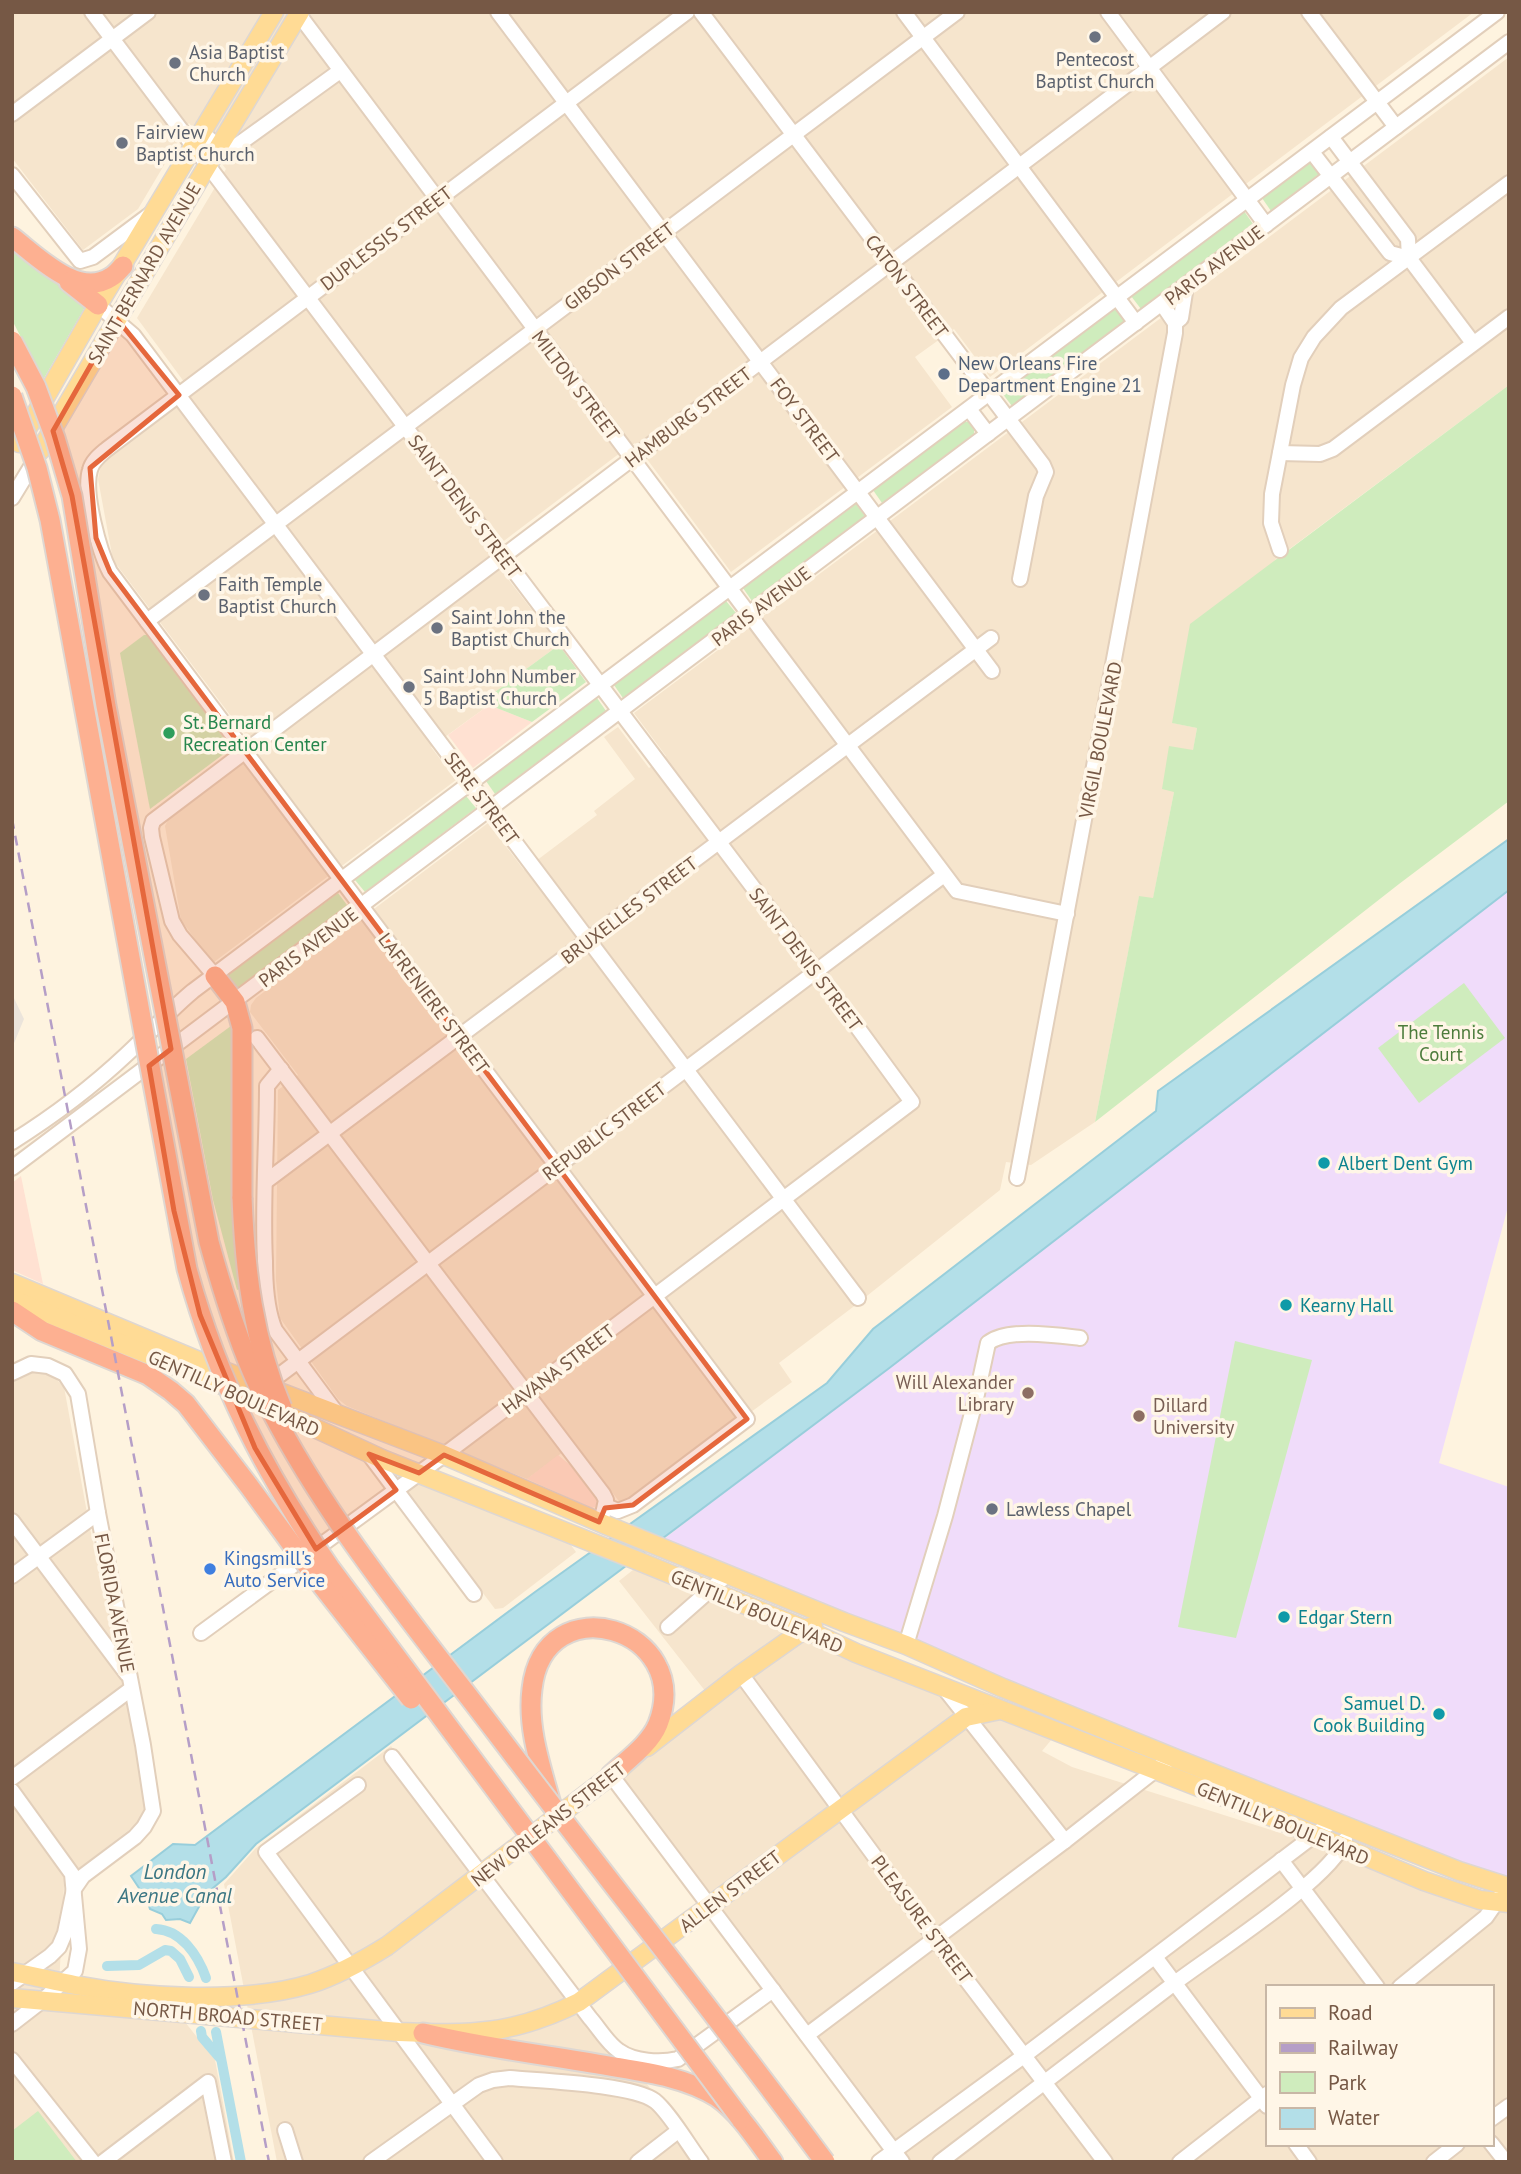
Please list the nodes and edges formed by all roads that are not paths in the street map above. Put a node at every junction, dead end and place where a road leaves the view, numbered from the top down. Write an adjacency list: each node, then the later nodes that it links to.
1 (92, 12): 15 (street, SAINT DENIS STREET)
2 (148, 12): 15 (street)
3 (274, 12): 25 (main road, SAINT BERNARD AVENUE)
4 (498, 12): 19 (street, FOY STREET)
5 (687, 12): 19 (street, DUPLESSIS STREET)
6 (701, 12): 23 (street, CATON STREET)
7 (904, 12): 14 (street)
8 (957, 12): 14 (street, GIBSON STREET)
9 (1108, 12): 17 (street)
10 (1223, 12): 17 (street, HAMBURG STREET)
11 (1309, 12): 20 (street)
12 (1497, 12): 20 (street, PARIS AVENUE)
13 (298, 13): 18 (street, MILTON STREET); 26 (main road, SAINT BERNARD AVENUE)
14 (923, 38): 23 (street, GIBSON STREET); 30 (street)
15 (112, 39): 21 (street); 25 (street, SAINT DENIS STREET)
16 (1509, 43): 22 (street, PARIS AVENUE)
17 (1150, 68): 30 (street, HAMBURG STREET); 35 (street)
18 (340, 71): 26 (street); 34 (street, MILTON STREET)
19 (566, 102): 34 (street, DUPLESSIS STREET); 38 (street, FOY STREET)
20 (1377, 103): 22 (street); 24 (street, PARIS AVENUE)
21 (12, 114)
22 (1396, 127): 28 (street, PARIS AVENUE)
23 (793, 135): 38 (street, GIBSON STREET); 41 (street, CATON STREET)
24 (1331, 137): 27 (street, PARIS AVENUE); 28 (street)
25 (199, 141): 26 (street); 29 (street, SAINT DENIS STREET); 36 (main road, SAINT BERNARD AVENUE)
26 (219, 146): 29 (main road, SAINT BERNARD AVENUE)
27 (1312, 152): 32 (street); 35 (street, PARIS AVENUE)
28 (1350, 162): 32 (street, PARIS AVENUE); 40 (street)
29 (208, 165): 45 (street, SAINT DENIS STREET); 50 (main road, SAINT BERNARD AVENUE)
30 (1021, 167): 41 (street, HAMBURG STREET); 46 (street)
31 (12, 175): 36 (street)
32 (1331, 177): 37 (street, PARIS AVENUE); 40 (street)
33 (1509, 183): 40 (street)
34 (437, 199): 45 (street, DUPLESSIS STREET); 53 (street, MILTON STREET)
35 (1248, 200): 37 (street); 46 (street, PARIS AVENUE)
36 (159, 208): 42 (main road, SAINT BERNARD AVENUE)
37 (1266, 225): 44 (street, PARIS AVENUE)
38 (664, 232): 53 (street, GIBSON STREET); 56 (street, FOY STREET)
39 (12, 237): 43 (highway)
40 (1409, 258): 55 (street); 66 (street)
41 (891, 264): 56 (street, HAMBURG STREET); 57 (street, CATON STREET)
42 (124, 266): 43 (highway); 48 (main road, SAINT BERNARD AVENUE)
43 (61, 275): 48 (highway)
44 (1186, 285): 47 (street, PARIS AVENUE); 52 (street, VIRGIL BOULEVARD)
45 (307, 297): 58 (street, DUPLESSIS STREET); 62 (street, SAINT DENIS STREET)
46 (1118, 298): 51 (street); 57 (street, PARIS AVENUE)
47 (1162, 304): 51 (street, PARIS AVENUE); 52 (street)
48 (99, 305): 50 (street, SERE STREET); 64 (main road, SAINT BERNARD AVENUE)
49 (1509, 317): 55 (street)
50 (117, 319): 58 (street, SERE STREET); 65 (main road, SAINT BERNARD AVENUE)
51 (1136, 323): 61 (street, PARIS AVENUE)
52 (1175, 323): 93 (street, VIRGIL BOULEVARD)
53 (535, 330): 62 (street, GIBSON STREET); 67 (street, MILTON STREET)
54 (12, 341): 125 (highway, bridge)
55 (1473, 343): 66 (street)
56 (761, 361): 67 (street, HAMBURG STREET); 69 (street, FOY STREET)
57 (989, 394): 60 (street, PARIS AVENUE); 61 (street, CATON STREET)
58 (179, 395): 68 (street, DUPLESSIS STREET); 72 (street, SERE STREET)
59 (12, 396): 147 (highway, bridge)
60 (969, 409): 63 (street); 69 (street, PARIS AVENUE)
61 (1008, 419): 63 (street, PARIS AVENUE); 75 (street, CATON STREET)
62 (405, 427): 72 (street, GIBSON STREET); 74 (street, SAINT DENIS STREET)
63 (988, 435): 71 (street, PARIS AVENUE)
64 (15, 445): 65 (highway)
65 (40, 451): 70 (street, SAINT BERNARD AVENUE)
66 (1280, 453): 73 (street)
67 (632, 460): 74 (street, HAMBURG STREET); 76 (street, MILTON STREET)
68 (90, 468): 78 (street, LAFRENIERE STREET)
69 (859, 492): 71 (street, FOY STREET); 76 (street, PARIS AVENUE)
70 (12, 498)
71 (878, 518): 77 (street, PARIS AVENUE); 80 (street, FOY STREET)
72 (276, 524): 78 (street, GIBSON STREET); 81 (street, SERE STREET)
73 (1280, 550)
74 (503, 556): 81 (street, HAMBURG STREET); 83 (street, SAINT DENIS STREET)
75 (1020, 579)
76 (730, 589): 77 (street, MILTON STREET); 83 (street, PARIS AVENUE)
77 (749, 615): 84 (street, PARIS AVENUE); 85 (street, MILTON STREET)
78 (147, 621): 86 (street, LAFRENIERE STREET)
79 (992, 638): 80 (street, BRUXELLES STREET)
80 (976, 649): 82 (street, FOY STREET); 85 (street, BRUXELLES STREET)
81 (374, 655): 86 (street, HAMBURG STREET); 87 (street, SERE STREET)
82 (992, 671)
83 (600, 686): 84 (street, SAINT DENIS STREET); 87 (street, PARIS AVENUE)
84 (620, 712): 88 (street, PARIS AVENUE); 89 (street, SAINT DENIS STREET)
85 (847, 745): 89 (street, BRUXELLES STREET); 90 (street, MILTON STREET)
86 (244, 751): 91 (street, LAFRENIERE STREET); 96 (street, HAMBURG STREET)
87 (471, 783): 88 (street, SERE STREET); 91 (street, PARIS AVENUE)
88 (491, 809): 92 (street, PARIS AVENUE); 94 (street, SERE STREET)
89 (719, 842): 94 (street, BRUXELLES STREET); 95 (street, SAINT DENIS STREET)
90 (944, 875): 93 (street, MILTON STREET); 95 (street, REPUBLIC STREET)
91 (342, 880): 92 (street, LAFRENIERE STREET); 96 (street, PARIS AVENUE)
92 (362, 907): 97 (street, PARIS AVENUE); 98 (street, LAFRENIERE STREET)
93 (1067, 914): 107 (street, VIRGIL BOULEVARD)
94 (589, 941): 98 (street, BRUXELLES STREET); 101 (street, SERE STREET)
95 (817, 972): 101 (street, REPUBLIC STREET); 102 (street, SAINT DENIS STREET)
96 (215, 976): 97 (highway); 104 (street, PARIS AVENUE)
97 (235, 1002): 106 (street, PARIS AVENUE); 125 (highway, bridge)
98 (460, 1037): 103 (street, BRUXELLES STREET); 105 (street, LAFRENIERE STREET)
99 (257, 1038): 100 (street)
100 (281, 1069): 103 (street); 108 (street)
101 (687, 1069): 105 (street, REPUBLIC STREET); 109 (street, SERE STREET)
102 (912, 1102): 109 (street, HAVANA STREET)
103 (331, 1134): 108 (street, BRUXELLES STREET); 110 (street)
104 (12, 1142)
105 (558, 1166): 110 (street, REPUBLIC STREET); 112 (street, LAFRENIERE STREET)
106 (12, 1168)
107 (1017, 1178)
108 (265, 1182): 117 (street)
109 (785, 1199): 112 (street, HAVANA STREET); 113 (street, SERE STREET)
110 (428, 1265): 117 (street, REPUBLIC STREET); 120 (street)
111 (12, 1283): 119 (main road, GENTILLY BOULEVARD)
112 (654, 1296): 120 (street, HAVANA STREET); 128 (street, LAFRENIERE STREET)
113 (858, 1298)
114 (12, 1299): 122 (main road, GENTILLY BOULEVARD)
115 (12, 1311): 147 (highway, bridge)
116 (1080, 1338): 139 (street)
117 (298, 1361): 119 (street, REPUBLIC STREET); 121 (street)
118 (12, 1373): 127 (street, FLORIDA AVENUE)
119 (264, 1387): 121 (main road, GENTILLY BOULEVARD)
120 (526, 1394): 123 (street, HAVANA STREET); 128 (street)
121 (339, 1416): 123 (main road, GENTILLY BOULEVARD)
122 (369, 1453): 124 (main road, GENTILLY BOULEVARD); 126 (street)
123 (444, 1455): 124 (street, HAVANA STREET); 128 (main road, GENTILLY BOULEVARD)
124 (419, 1474): 126 (street, HAVANA STREET); 133 (main road, GENTILLY BOULEVARD)
125 (315, 1486): 153 (highway, bridge)
126 (396, 1490): 134 (street); 138 (street, HAVANA STREET)
127 (98, 1513): 130 (street); 141 (street, FLORIDA AVENUE)
128 (604, 1518): 131 (main road, GENTILLY BOULEVARD)
129 (12, 1521): 130 (street)
130 (39, 1555): 132 (street); 141 (street)
131 (728, 1574): 133 (street); 135 (main road, GENTILLY BOULEVARD)
132 (12, 1576)
133 (710, 1590): 136 (street); 137 (main road, GENTILLY BOULEVARD)
134 (474, 1594)
135 (844, 1622): 137 (main road, NEW ORLEANS STREET); 139 (main road, GENTILLY BOULEVARD)
136 (668, 1627)
137 (805, 1629): 140 (main road, NEW ORLEANS STREET); 142 (main road, GENTILLY BOULEVARD)
138 (201, 1633)
139 (906, 1645): 146 (main road, GENTILLY BOULEVARD)
140 (741, 1675): 149 (main road, NEW ORLEANS STREET); 154 (street, PLEASURE STREET)
141 (130, 1683): 150 (street); 162 (street, FLORIDA AVENUE)
142 (944, 1688): 143 (main road, GENTILLY BOULEVARD); 144 (street)
143 (1000, 1710): 144 (main road, ALLEN STREET); 148 (main road, GENTILLY BOULEVARD)
144 (966, 1717): 154 (main road, ALLEN STREET); 157 (street)
145 (392, 1757): 160 (street)
146 (1172, 1757): 148 (street); 155 (main road, GENTILLY BOULEVARD)
147 (476, 1765): 190 (highway, bridge)
148 (1154, 1771): 156 (main road, GENTILLY BOULEVARD); 157 (street)
149 (611, 1775): 153 (highway); 160 (main road, NEW ORLEANS STREET); 164 (street)
150 (12, 1778)
151 (358, 1785): 167 (street)
152 (12, 1791): 162 (street)
153 (551, 1805): 206 (highway, bridge)
154 (840, 1810): 164 (main road, ALLEN STREET); 165 (street, PLEASURE STREET)
155 (1341, 1824): 156 (street); 158 (street); 163 (main road, GENTILLY BOULEVARD)
156 (1314, 1835): 158 (main road, GENTILLY BOULEVARD); 159 (street)
157 (1065, 1841): 165 (street)
158 (1343, 1848): 161 (street); 163 (main road, GENTILLY BOULEVARD)
159 (1281, 1860): 161 (street); 166 (street)
160 (483, 1875): 167 (main road, NEW ORLEANS STREET); 177 (street)
161 (1304, 1888): 170 (street); 171 (street)
162 (74, 1889): 168 (street); 169 (street)
163 (1506, 1894): 172 (street)
164 (709, 1906): 173 (street); 177 (main road, ALLEN STREET)
165 (936, 1940): 182 (street); 183 (street, PLEASURE STREET)
166 (1155, 1957): 170 (street); 183 (street)
167 (351, 1967): 174 (main road, NEW ORLEANS STREET); 179 (street)
168 (17, 1977): 169 (main road, NORTH BROAD STREET)
169 (64, 1982): 174 (main road, NORTH BROAD STREET); 176 (street)
170 (1175, 1983): 185 (street); 186 (street)
171 (1376, 1985)
172 (1403, 1985)
173 (773, 1990): 177 (street); 182 (street)
174 (238, 1996)
175 (12, 1998): 176 (main road, NORTH BROAD STREET)
176 (43, 2000): 178 (street); 179 (main road, NORTH BROAD STREET)
177 (579, 2003): 181 (main road, ALLEN STREET)
178 (12, 2024)
179 (399, 2032): 180 (main road, NORTH BROAD STREET); 187 (street)
180 (423, 2033): 181 (main road, NORTH BROAD STREET); 190 (highway, bridge)
181 (443, 2034)
182 (807, 2035): 196 (street)
183 (1025, 2055): 185 (street, PLEASURE STREET); 196 (street)
184 (12, 2060): 197 (street)
185 (1044, 2082): 208 (street); 209 (street, PLEASURE STREET)
186 (1265, 2099): 210 (street)
187 (452, 2104): 192 (street); 201 (street); 202 (street)
188 (1509, 2106): 189 (street)
189 (1493, 2118)
190 (741, 2119): 205 (highway)
191 (285, 2130): 200 (street)
192 (678, 2131): 203 (street); 204 (street)
193 (1298, 2146): 211 (street)
194 (1454, 2146): 212 (street)
195 (1493, 2146): 213 (street)
196 (898, 2156): 207 (street)
197 (93, 2162)
198 (103, 2162): 199 (street)
199 (224, 2162)
200 (295, 2162)
201 (371, 2162)
202 (495, 2162)
203 (638, 2162)
204 (701, 2162)
205 (773, 2162)
206 (825, 2162)
207 (879, 2162)
208 (940, 2162)
209 (1105, 2162)
210 (1180, 2162)
211 (1310, 2162)
212 (1434, 2162)
213 (1506, 2162)

